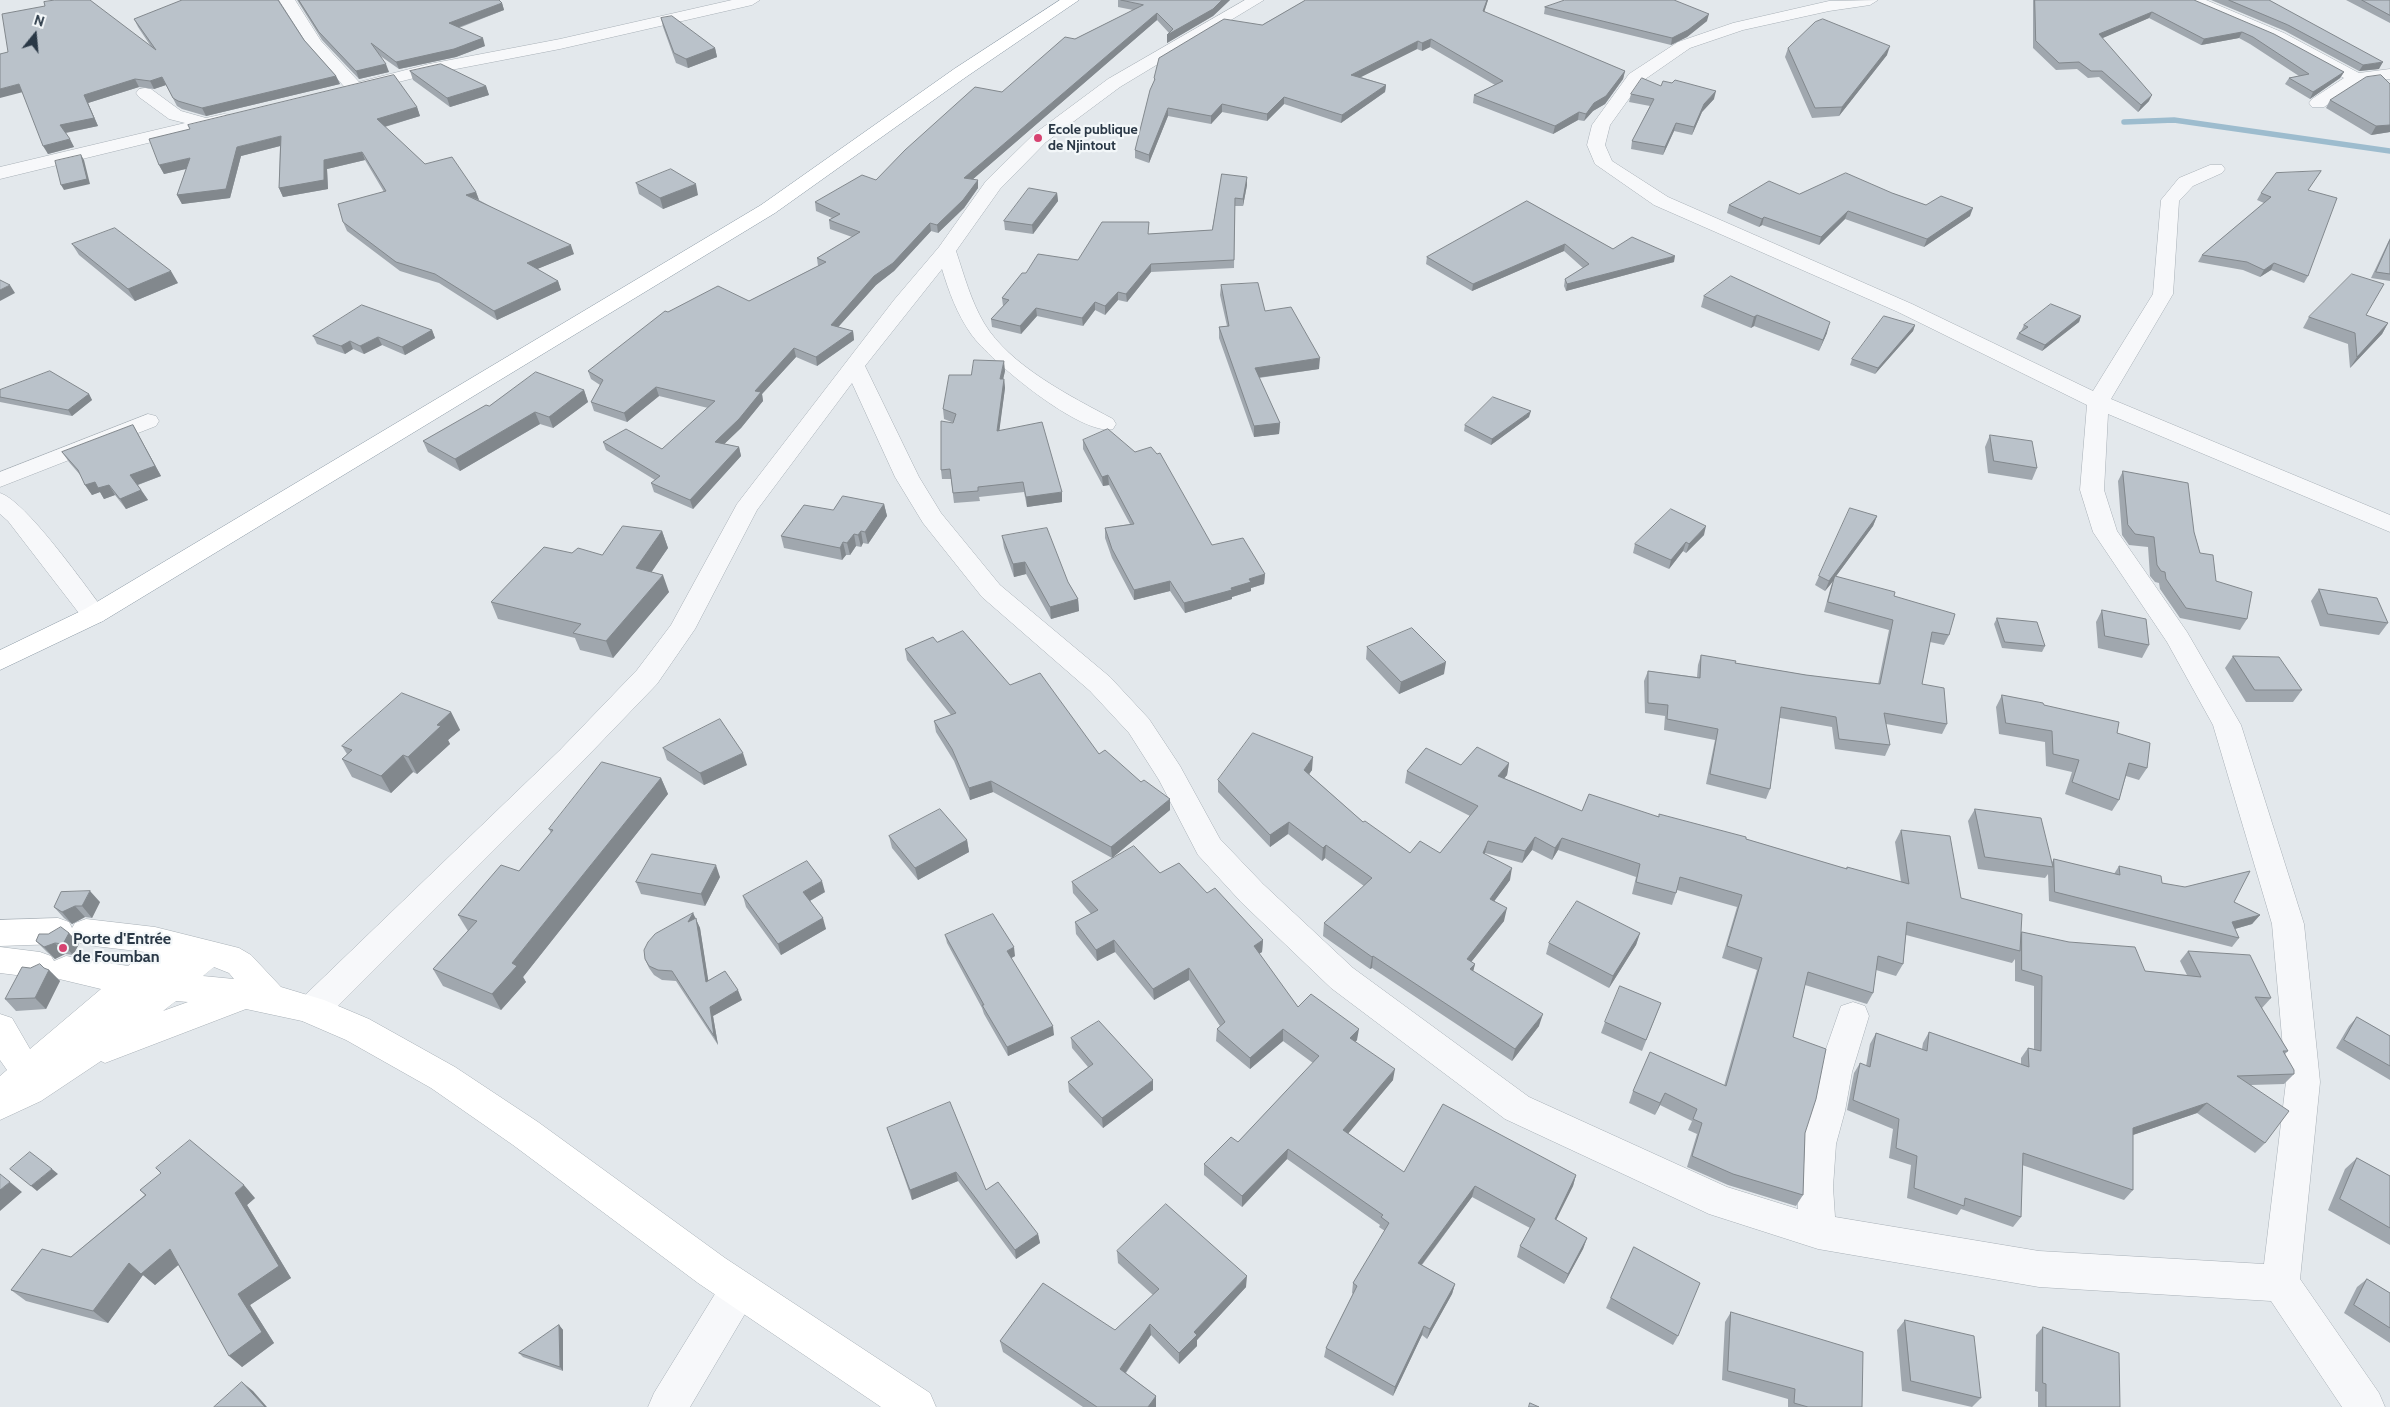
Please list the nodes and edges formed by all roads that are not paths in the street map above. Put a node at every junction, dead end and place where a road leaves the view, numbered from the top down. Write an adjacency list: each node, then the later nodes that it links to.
1 (287, 0): 9 (street)
2 (752, 0): 9 (street)
3 (1072, 0): 25 (main road)
4 (1256, 0): 17 (street)
5 (1870, 0): 19 (street)
6 (2193, 0): 8 (street)
7 (2390, 74): 8 (street)
8 (2356, 78): 12 (street)
9 (356, 88): 10 (street)
10 (338, 92)
11 (146, 93): 14 (street)
12 (2318, 103)
13 (241, 115): 14 (street)
14 (207, 123): 16 (street)
15 (2216, 169): 19 (street)
16 (0, 173)
17 (946, 252): 18 (street); 21 (street)
18 (854, 366): 34 (street); 41 (street)
19 (2098, 402): 24 (street); 42 (street)
20 (148, 421): 22 (street)
21 (1105, 424)
22 (0, 480)
23 (0, 501): 25 (street)
24 (2390, 524)
25 (94, 615): 26 (main road)
26 (0, 661)
27 (0, 933): 28 (main road)
28 (174, 945): 29 (main road); 31 (main road)
29 (208, 953): 32 (main road); 33 (main road)
30 (0, 960): 31 (main road)
31 (133, 981): 32 (main road); 38 (main road)
32 (170, 987): 33 (main road); 37 (main road)
33 (257, 996): 34 (main road); 37 (main road)
34 (312, 1010): 43 (main road)
35 (1853, 1016): 41 (street)
36 (0, 1028): 38 (main road)
37 (87, 1054): 40 (main road)
38 (28, 1071): 39 (main road)
39 (0, 1099)
40 (0, 1105)
41 (1818, 1232): 42 (street)
42 (2281, 1283): 46 (street)
43 (738, 1289): 44 (street); 45 (main road)
44 (668, 1407)
45 (916, 1407)
46 (2364, 1407)

